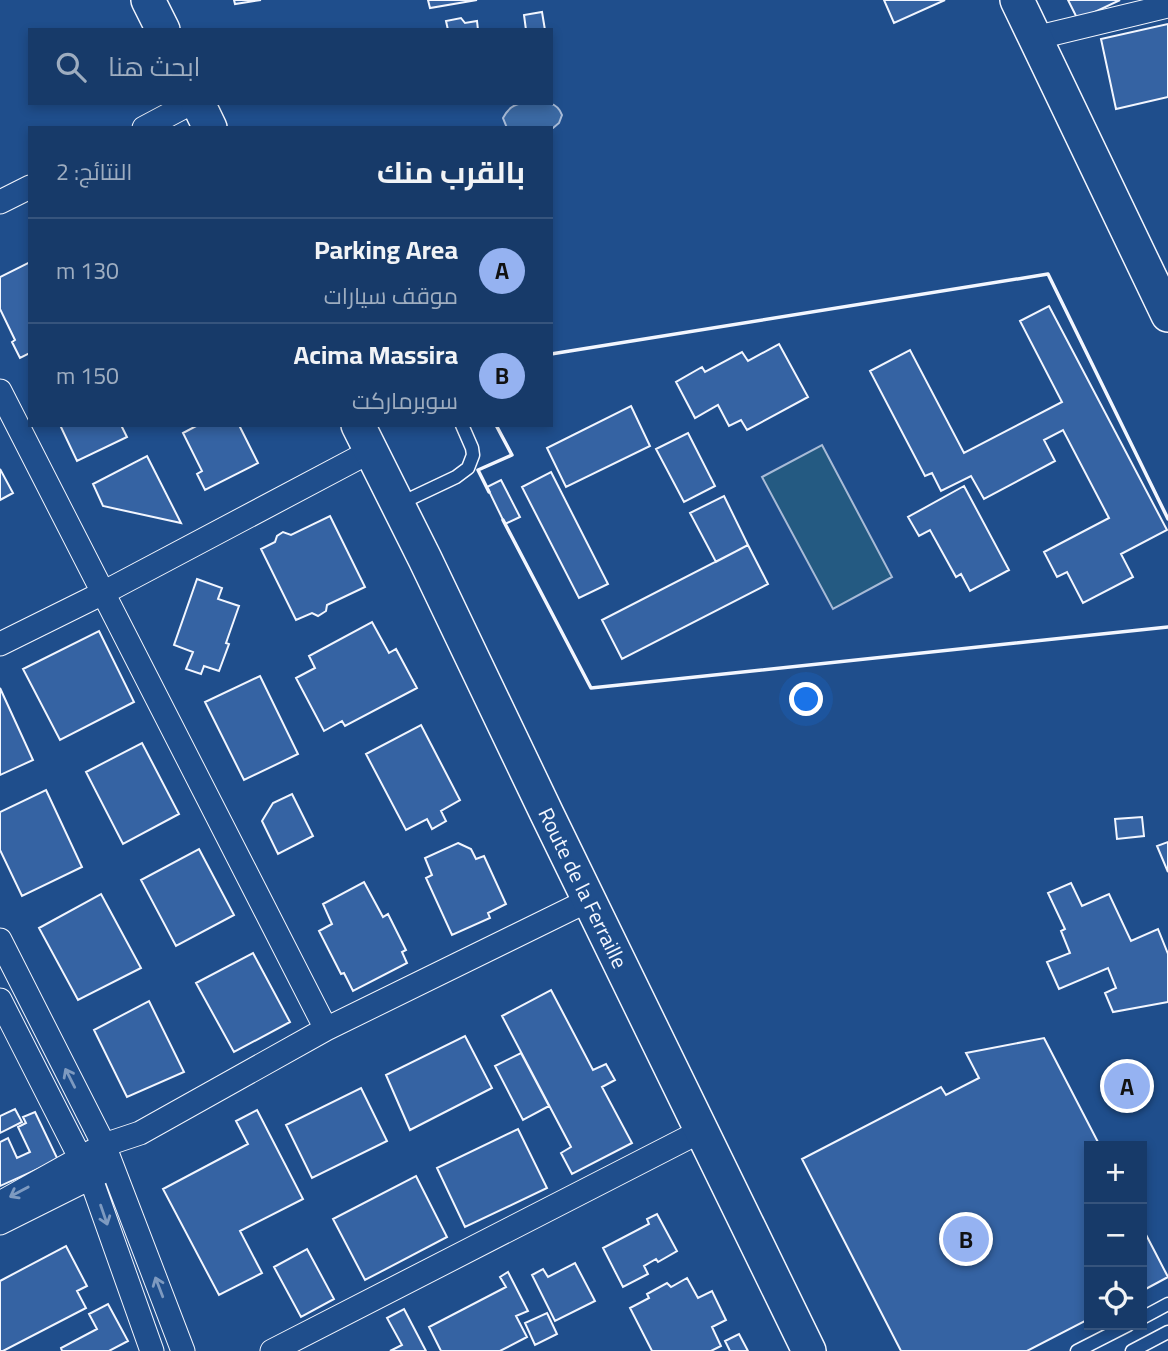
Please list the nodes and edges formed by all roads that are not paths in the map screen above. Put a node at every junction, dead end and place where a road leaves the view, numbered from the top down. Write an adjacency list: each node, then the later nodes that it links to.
1 (148, 0): 4 (street)
2 (1017, 0): 5 (street)
3 (1168, 6): 5 (street)
4 (162, 28)
5 (1035, 38): 12 (street)
6 (187, 105): 8 (street)
7 (199, 105): 9 (street)
8 (148, 126)
9 (210, 126)
10 (28, 188): 11 (street)
11 (0, 202)
12 (1168, 315)
13 (0, 391): 17 (street)
14 (463, 427): 16 (lane)
15 (366, 435): 16 (street, Route de la Ferraille); 17 (street)
16 (398, 505): 19 (street, Route de la Ferraille)
17 (103, 593): 18 (street); 22 (street)
18 (0, 644)
19 (589, 900): 22 (street); 23 (street, Route de la Ferraille)
20 (0, 940): 24 (street, one-way to 20)
21 (0, 1000): 25 (street)
22 (326, 1029): 24 (street)
23 (701, 1131): 34 (street); 35 (street, Route de la Ferraille)
24 (109, 1156): 25 (street); 33 (street, one-way to 24)
25 (86, 1169): 26 (street, one-way to 26); 27 (street); 32 (street, one-way to 32)
26 (0, 1203)
27 (0, 1223)
28 (1168, 1304): 29 (lane)
29 (1147, 1315)
30 (1118, 1330): 36 (lane)
31 (1168, 1332): 37 (lane)
32 (152, 1351)
33 (183, 1351)
34 (272, 1351)
35 (809, 1351)
36 (1077, 1351)
37 (1132, 1351)

